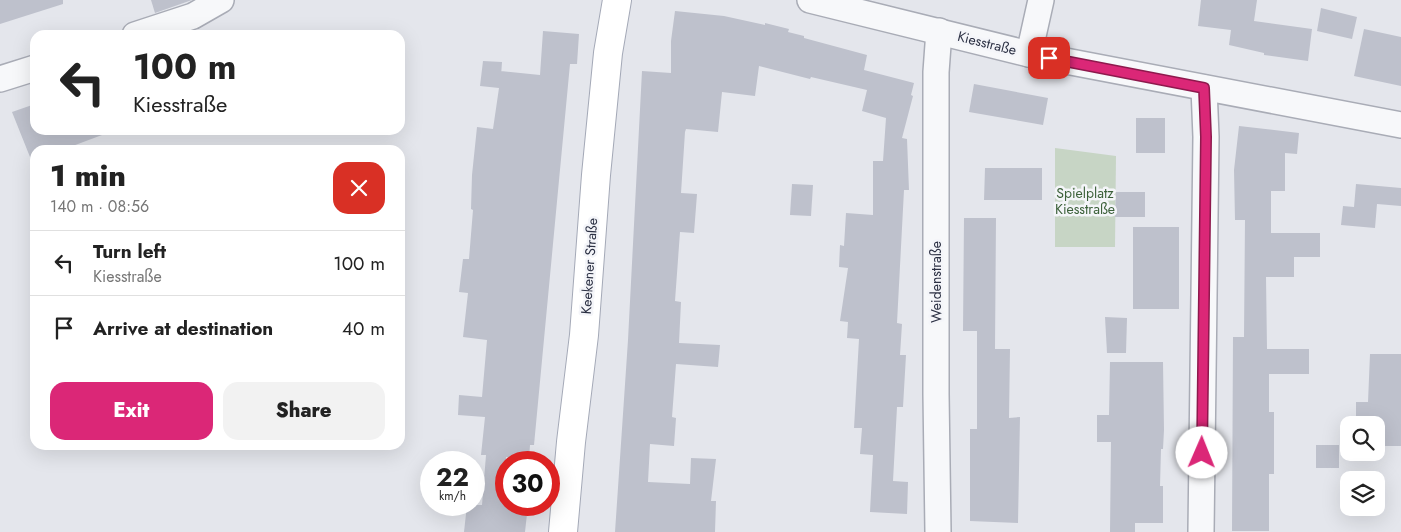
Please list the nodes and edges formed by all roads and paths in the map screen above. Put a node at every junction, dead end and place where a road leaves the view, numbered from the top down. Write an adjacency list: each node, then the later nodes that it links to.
1 (221, 0): 5 (street)
2 (617, 0): 12 (main road, Keekener Straße)
3 (810, 0): 6 (street, Kiesstraße)
4 (1041, 0): 7 (street)
5 (150, 30)
6 (938, 31): 7 (street, Kiesstraße); 13 (street, Weidenstraße)
7 (1030, 54): 10 (street, Kiesstraße)
8 (30, 70): 9 (street)
9 (0, 79)
10 (1204, 88): 11 (street, Kiesstraße); 14 (street)
11 (1401, 125)
12 (563, 532)
13 (938, 532)
14 (1201, 532)

